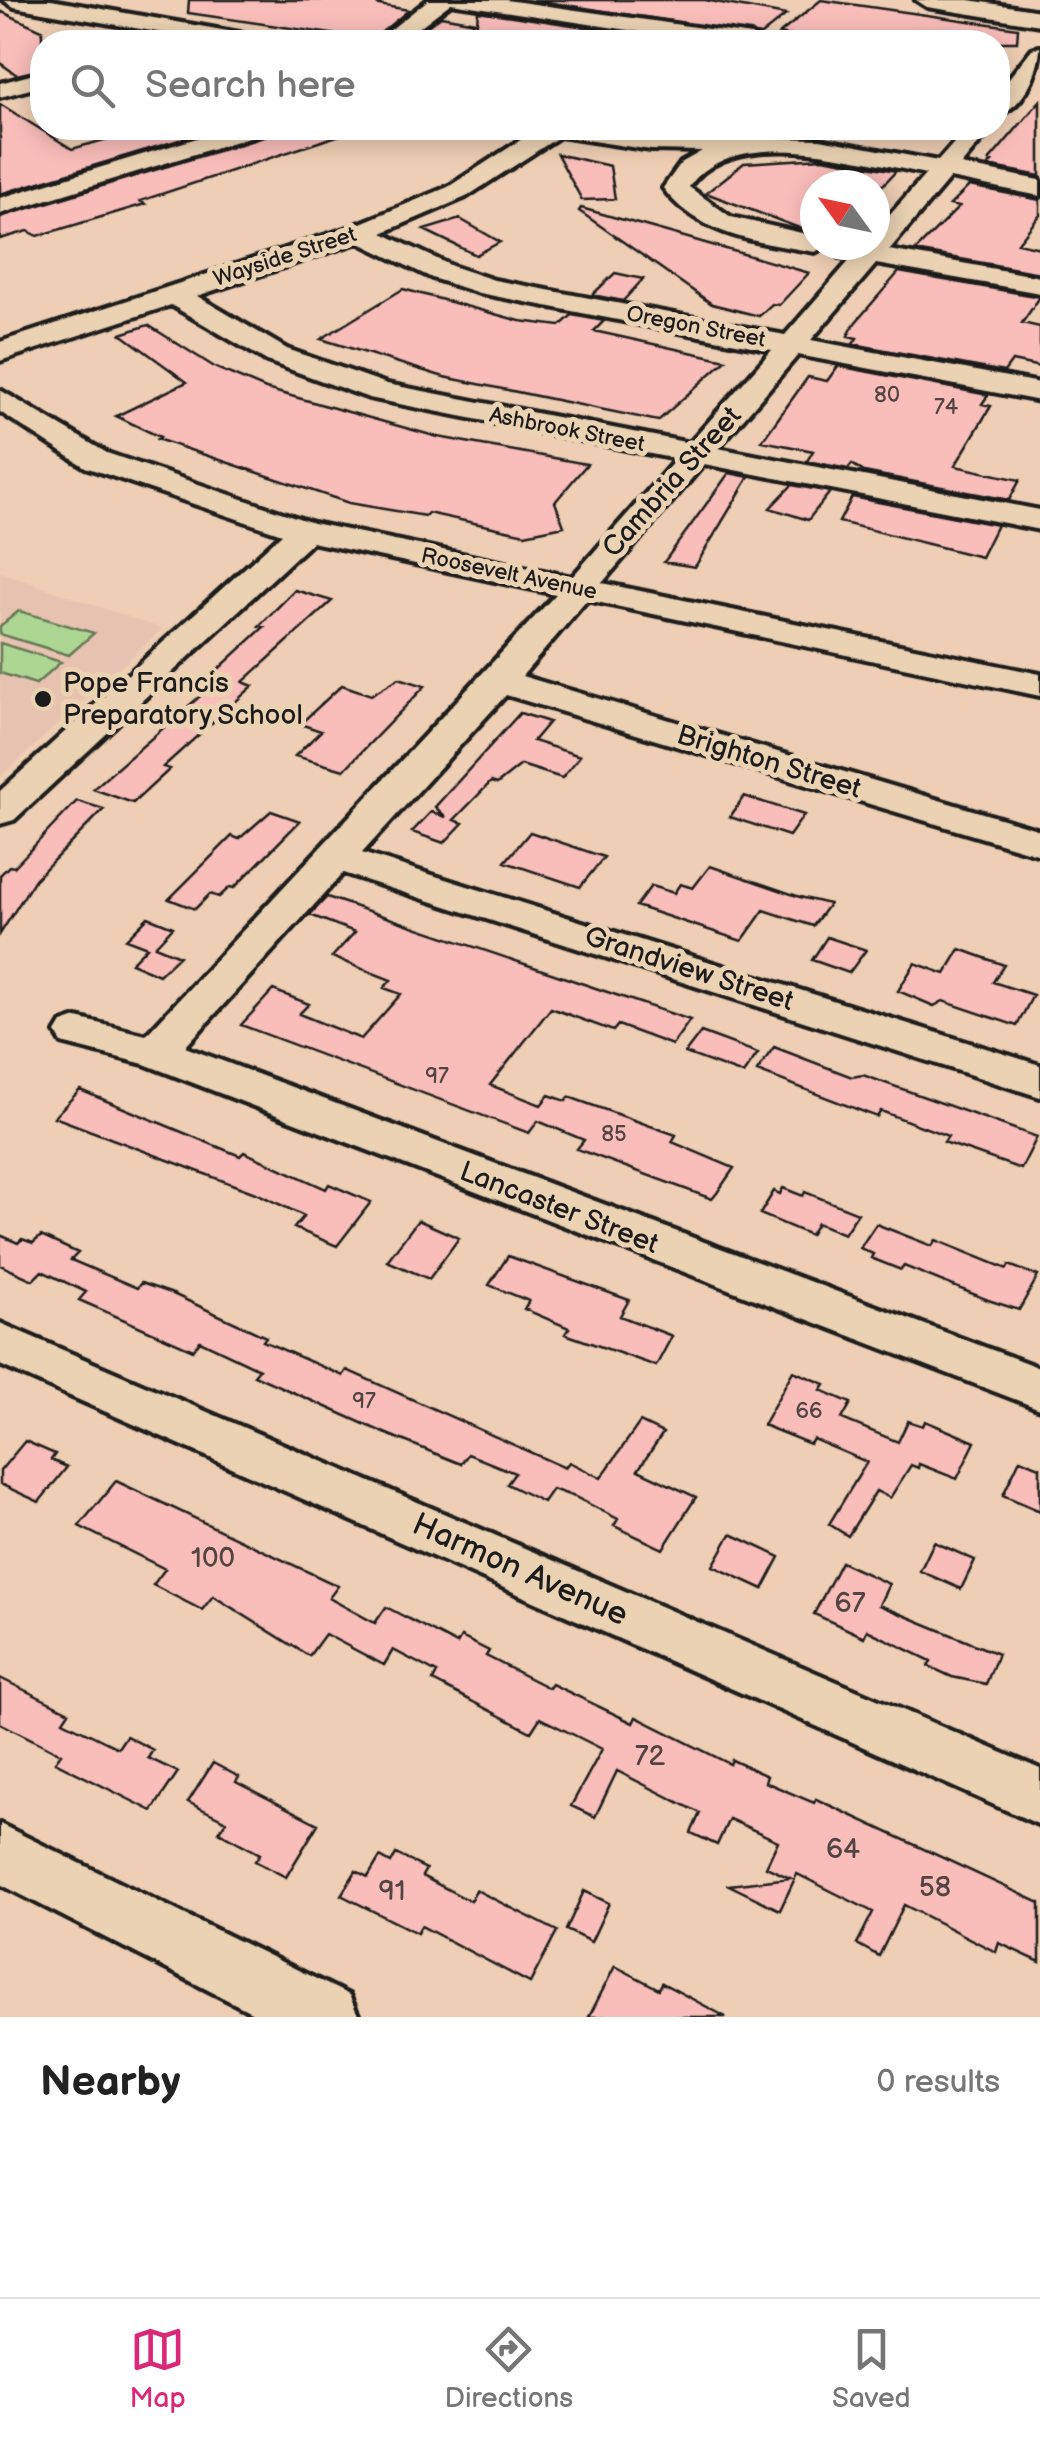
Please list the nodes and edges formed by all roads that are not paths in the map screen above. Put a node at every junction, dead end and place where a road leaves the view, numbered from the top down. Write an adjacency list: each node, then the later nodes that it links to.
1 (14, 0): 6 (street)
2 (442, 0): 9 (street)
3 (460, 0): 10 (street)
4 (927, 0): 5 (street)
5 (1040, 18)
6 (152, 25): 7 (street); 8 (street)
7 (144, 30)
8 (181, 30)
9 (402, 30)
10 (668, 30)
11 (1040, 54): 12 (street)
12 (1010, 80)
13 (30, 81): 15 (street)
14 (1010, 85): 16 (street)
15 (0, 90)
16 (1040, 90)
17 (215, 140): 26 (street)
18 (537, 140): 27 (street, Wayside Street)
19 (622, 140): 21 (street)
20 (969, 140): 23 (street, Cambria Street)
21 (627, 141): 22 (street); 24 (street)
22 (735, 144): 23 (street); 24 (street)
23 (943, 170): 25 (street); 28 (street, Cambria Street)
24 (676, 188): 29 (street)
25 (1040, 188)
26 (0, 206)
27 (360, 233): 33 (street, Wayside Street); 34 (street, Oregon Street)
28 (890, 233)
29 (800, 241)
30 (890, 258): 32 (street)
31 (867, 260): 34 (street, Cambria Street)
32 (1040, 285)
33 (173, 294): 35 (street, Wayside Street); 38 (street, Ashbrook Street)
34 (794, 345): 36 (street, Oregon Street); 38 (street, Cambria Street)
35 (0, 352)
36 (1040, 392)
37 (0, 399): 40 (street, Roosevelt Avenue)
38 (696, 455): 39 (street, Ashbrook Street); 41 (street, Cambria Street)
39 (1040, 520)
40 (305, 530): 41 (street, Roosevelt Avenue); 44 (street)
41 (578, 588): 42 (street, Cambria Street); 43 (street, Roosevelt Avenue)
42 (499, 681): 45 (street, Brighton Street); 46 (street, Cambria Street)
43 (1040, 686)
44 (0, 812)
45 (1040, 843)
46 (337, 858): 48 (street, Cambria Street); 49 (street, Grandview Street)
47 (77, 1032): 48 (street, Lancaster Street)
48 (156, 1052): 51 (street, Lancaster Street)
49 (1040, 1082)
50 (0, 1343): 52 (street, Harmon Avenue)
51 (1040, 1389)
52 (1040, 1796)
53 (0, 1853): 54 (street)
54 (327, 2017)

